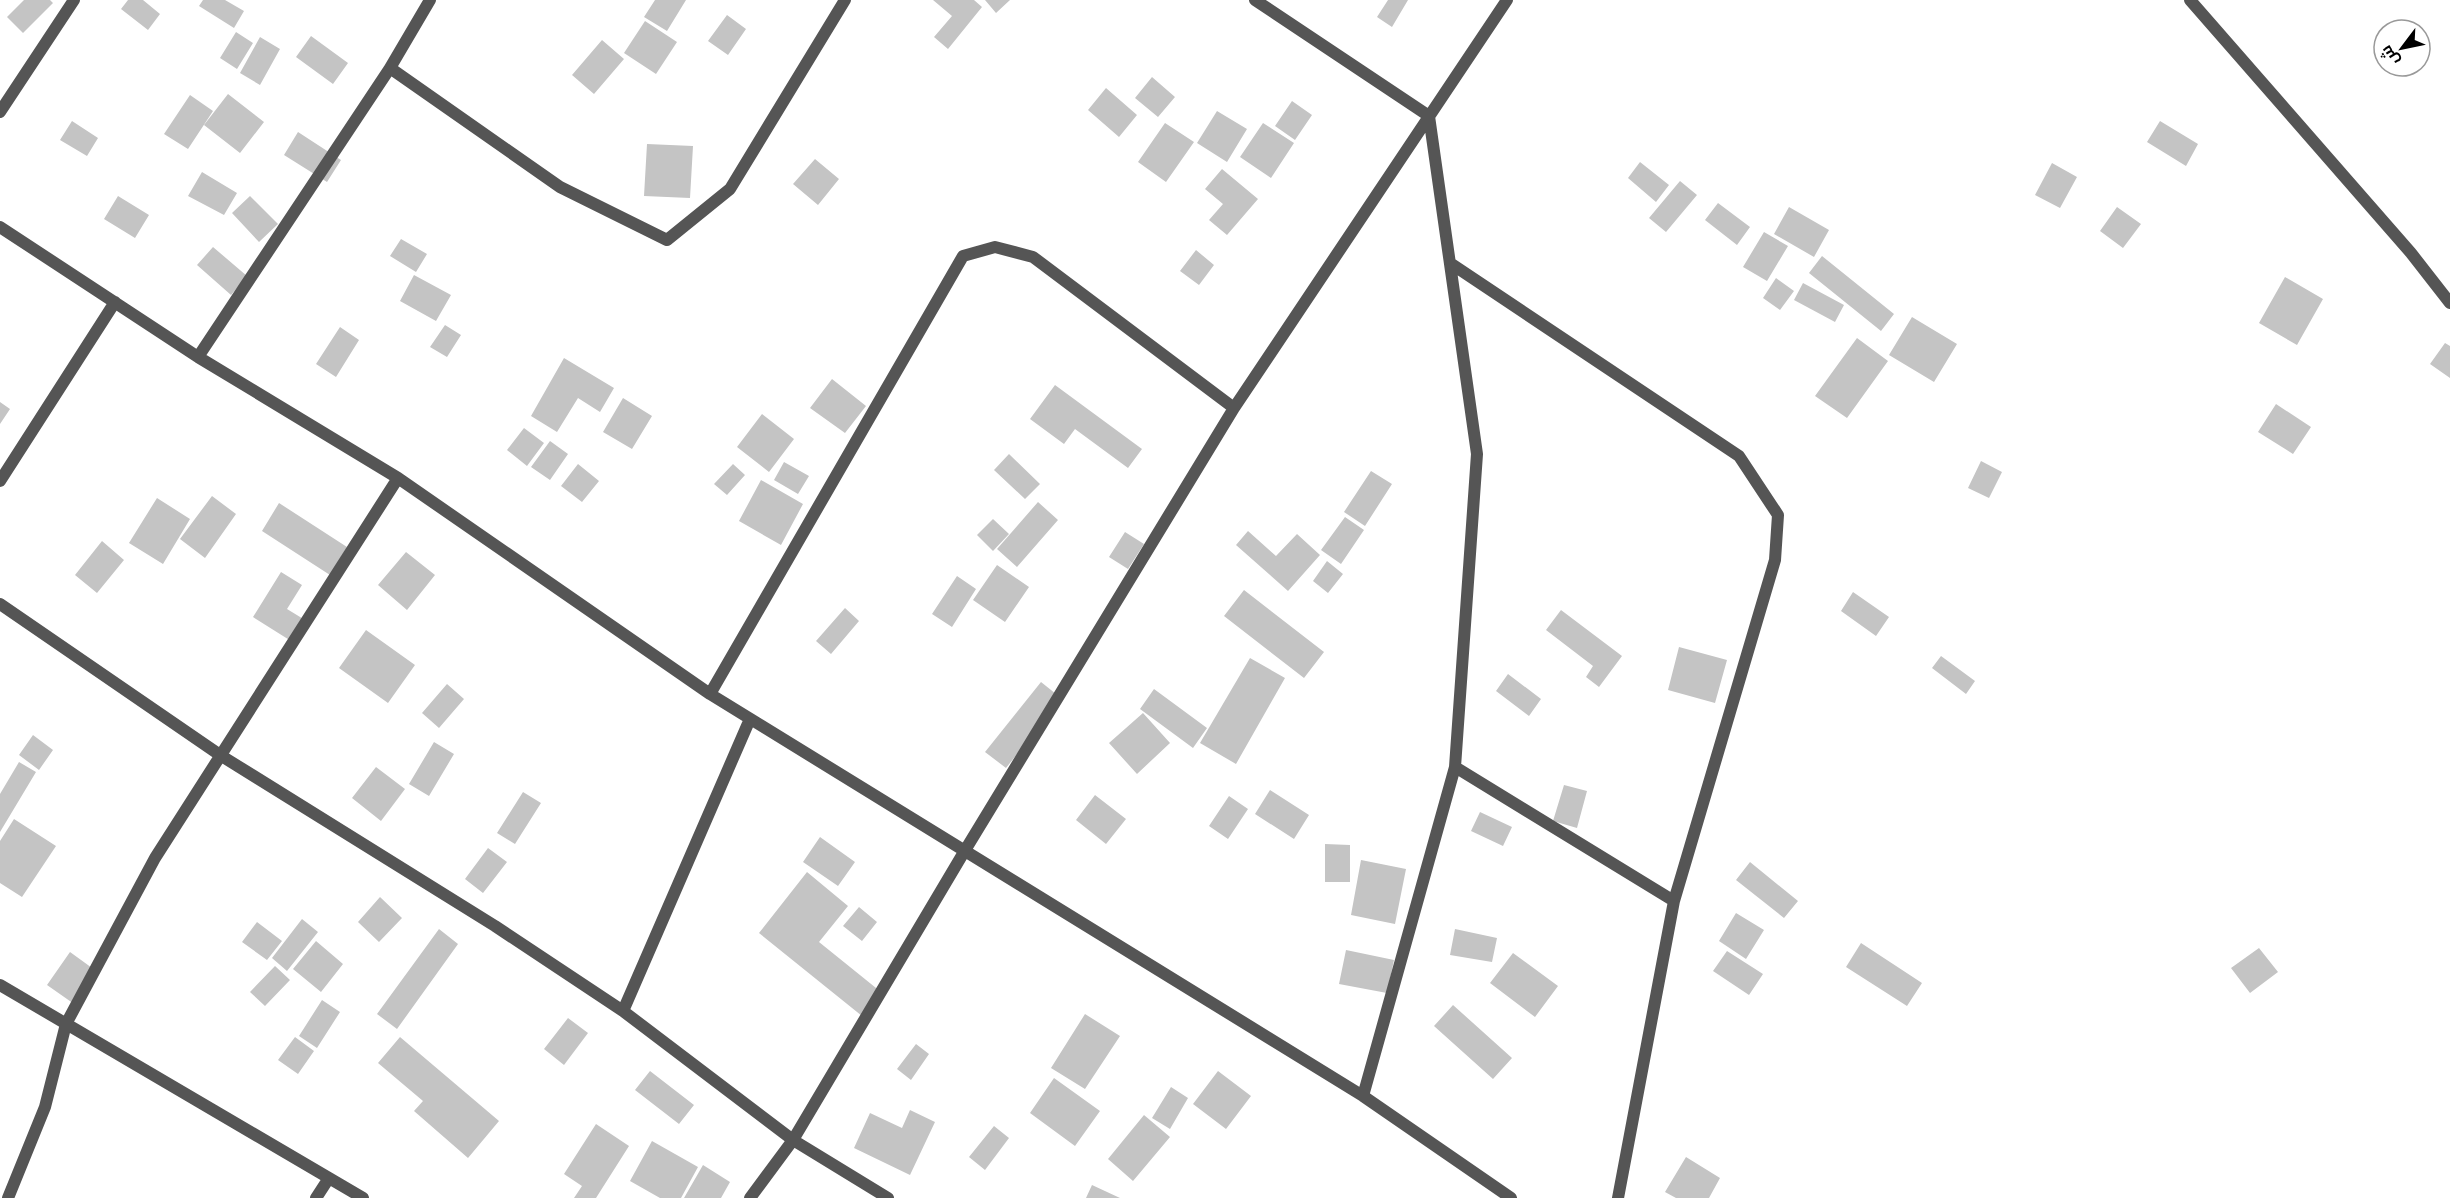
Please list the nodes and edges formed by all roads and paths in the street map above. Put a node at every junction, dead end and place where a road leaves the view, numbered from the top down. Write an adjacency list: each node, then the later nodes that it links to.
1 (74, 0): 8 (street)
2 (430, 0): 7 (street)
3 (845, 0): 7 (street)
4 (1255, 0): 9 (street)
5 (1507, 0): 9 (street)
6 (2190, 0): 13 (street)
7 (390, 68): 14 (street)
8 (0, 112)
9 (1430, 116): 11 (street); 15 (street)
10 (0, 226): 12 (street)
11 (1450, 263): 22 (street); 24 (street)
12 (115, 302): 14 (street); 17 (street)
13 (2450, 303)
14 (198, 357): 16 (street)
15 (1234, 408): 19 (street); 23 (street)
16 (398, 478): 19 (street); 21 (street)
17 (0, 481)
18 (0, 604): 21 (street)
19 (710, 694): 20 (street)
20 (750, 719): 23 (street); 26 (street)
21 (220, 755): 26 (street); 27 (street)
22 (1455, 767): 24 (street); 28 (street)
23 (964, 852): 28 (street); 29 (street)
24 (1674, 901): 37 (street)
25 (0, 985): 27 (street)
26 (623, 1011): 29 (street)
27 (66, 1024): 30 (street); 31 (street)
28 (1363, 1096): 36 (street)
29 (793, 1140): 34 (street); 35 (street)
30 (329, 1178): 32 (street); 33 (street)
31 (8, 1198)
32 (316, 1198)
33 (363, 1198)
34 (750, 1198)
35 (888, 1198)
36 (1511, 1198)
37 (1618, 1198)

